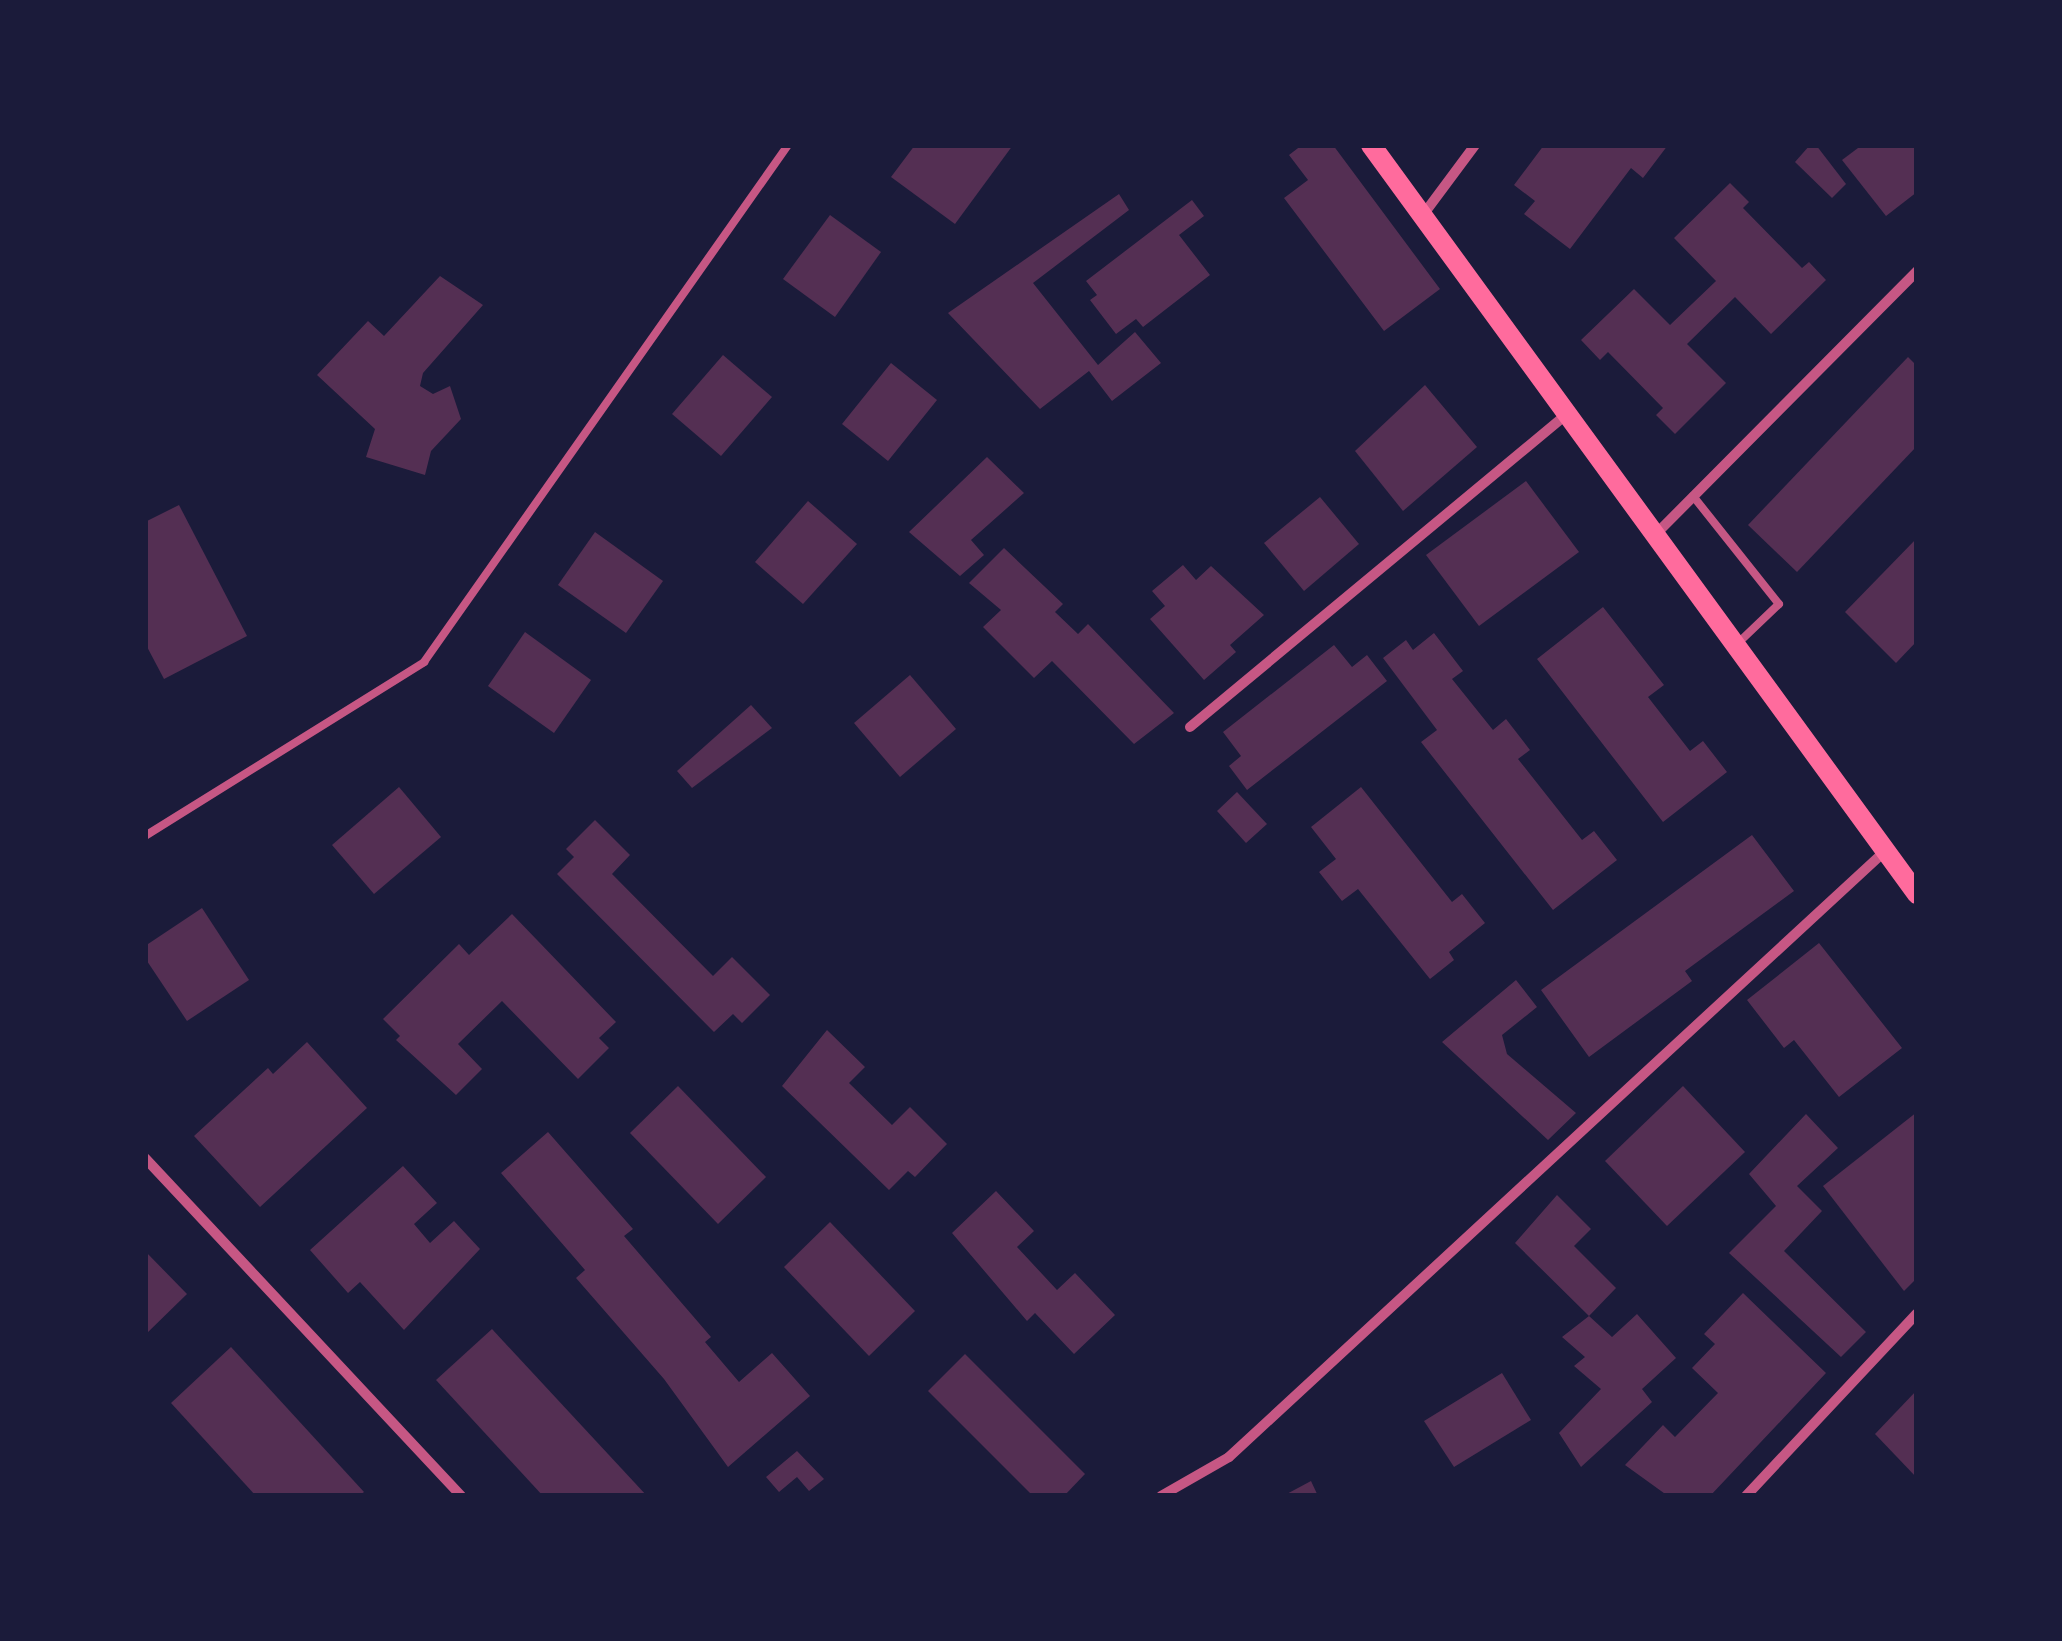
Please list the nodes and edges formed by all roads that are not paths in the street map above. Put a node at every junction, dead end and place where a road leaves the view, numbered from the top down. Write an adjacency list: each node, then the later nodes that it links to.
1 (788, 145): 11 (lane)
2 (1371, 145): 4 (main road)
3 (1475, 145): 4 (street)
4 (1424, 215): 6 (main road)
5 (1917, 271): 7 (street)
6 (1571, 411): 8 (main road); 10 (street)
7 (1693, 496): 8 (street); 9 (lane)
8 (1658, 532): 9 (main road)
9 (1738, 643): 12 (main road)
10 (1190, 727)
11 (145, 836)
12 (1885, 851): 13 (main road); 17 (street)
13 (1917, 894)
14 (145, 1158): 16 (street)
15 (1917, 1313): 18 (street)
16 (460, 1496)
17 (1161, 1496)
18 (1746, 1496)

